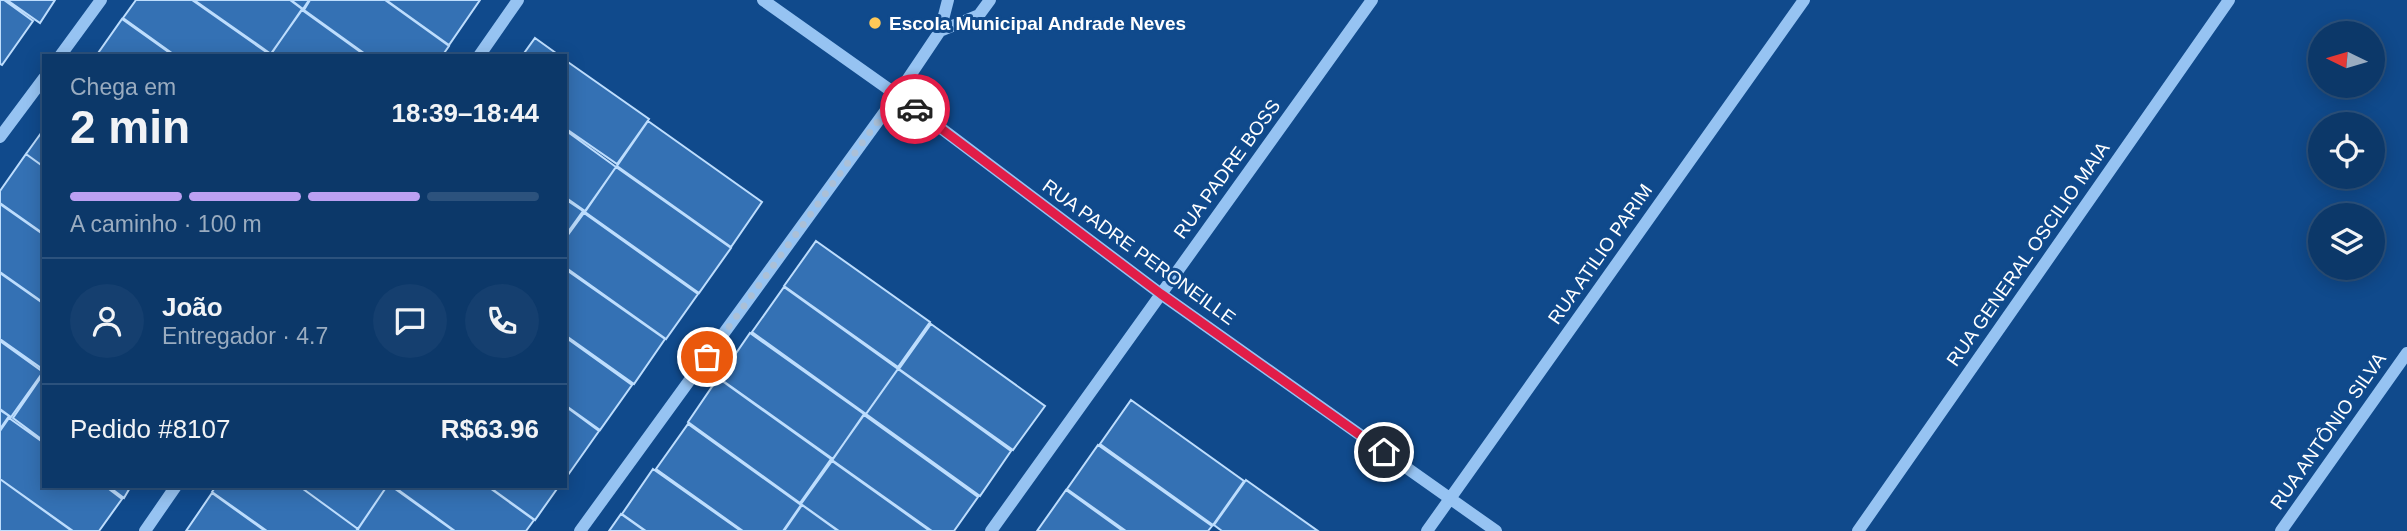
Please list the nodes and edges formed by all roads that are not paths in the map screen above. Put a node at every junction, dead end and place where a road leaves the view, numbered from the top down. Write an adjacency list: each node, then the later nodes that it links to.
1 (101, 0): 10 (street)
2 (518, 0): 11 (street)
3 (763, 0): 13 (street, RUA PADRE PERONEILLE)
4 (948, 0): 9 (street)
5 (990, 0): 9 (street)
6 (1372, 0): 15 (street, RUA PADRE BOSS)
7 (1804, 0): 18 (street, RUA ATILIO PARIM)
8 (2229, 0): 24 (street, RUA GENERAL OSCILIO MAIA)
9 (940, 31): 13 (street)
10 (61, 54)
11 (480, 54)
12 (42, 81): 14 (street)
13 (897, 95): 15 (street, RUA PADRE PERONEILLE); 20 (street)
14 (0, 137)
15 (1161, 294): 18 (street, RUA PADRE PERONEILLE); 21 (street, RUA PADRE BOSS)
16 (2407, 353): 25 (street, RUA ANTÔNIO SILVA)
17 (175, 488): 19 (street)
18 (1451, 499): 22 (street, RUA ATILIO PARIM); 23 (street, RUA PADRE PERONEILLE)
19 (145, 531)
20 (580, 531)
21 (991, 531)
22 (1427, 531)
23 (1496, 531)
24 (1858, 531)
25 (2280, 531)

